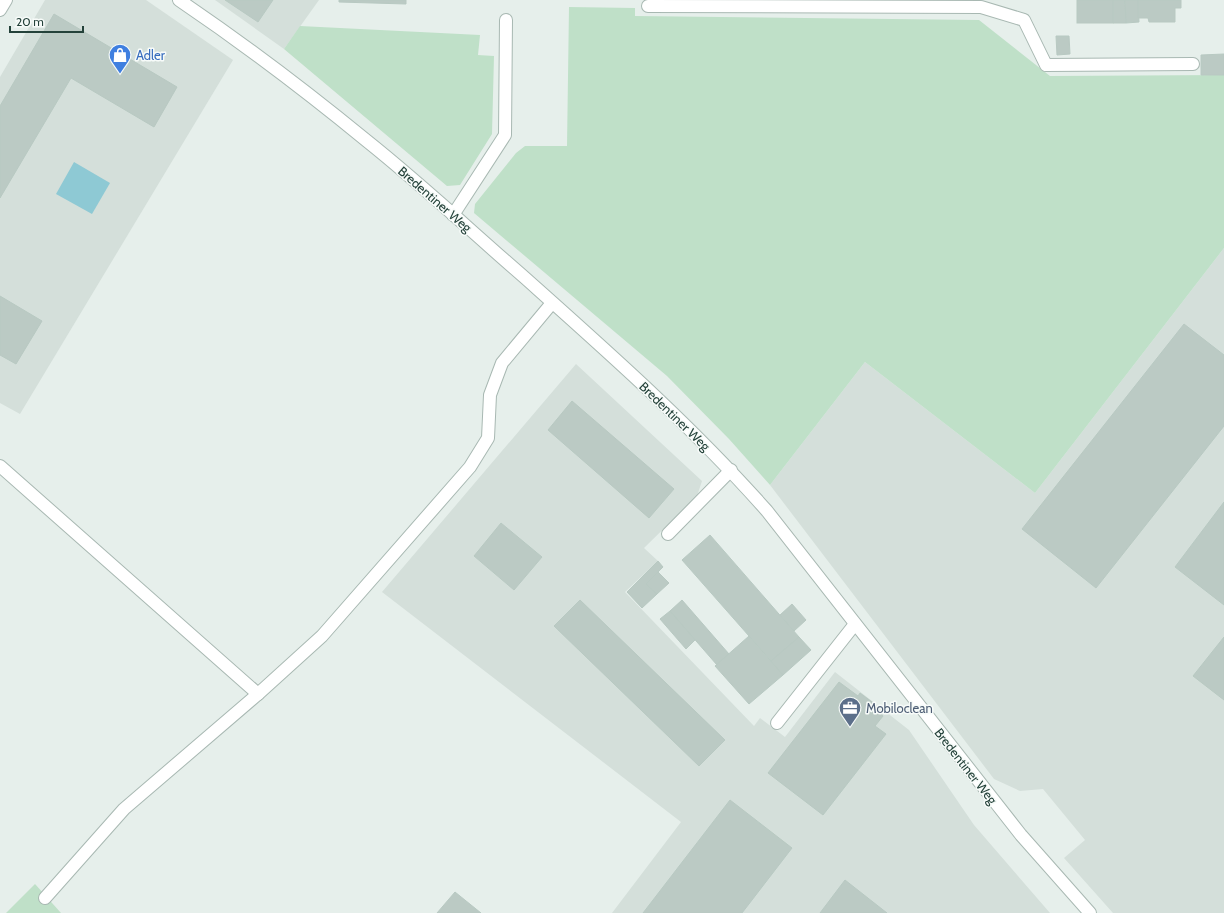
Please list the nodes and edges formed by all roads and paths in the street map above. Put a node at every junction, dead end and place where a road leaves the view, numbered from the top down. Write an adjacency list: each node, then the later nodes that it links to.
1 (6, 0): 5 (street)
2 (179, 0): 8 (street, Bredentiner Weg)
3 (757, 3): 4 (street); 7 (street)
4 (648, 6)
5 (0, 10)
6 (506, 20): 8 (street)
7 (1193, 64)
8 (453, 215): 9 (street, Bredentiner Weg)
9 (552, 303): 11 (street, Bredentiner Weg); 14 (street)
10 (0, 466): 14 (street)
11 (731, 470): 12 (street); 13 (street, Bredentiner Weg)
12 (668, 534)
13 (855, 624): 15 (street); 17 (street, Bredentiner Weg)
14 (258, 694): 16 (street)
15 (777, 723)
16 (45, 898)
17 (1090, 913)

